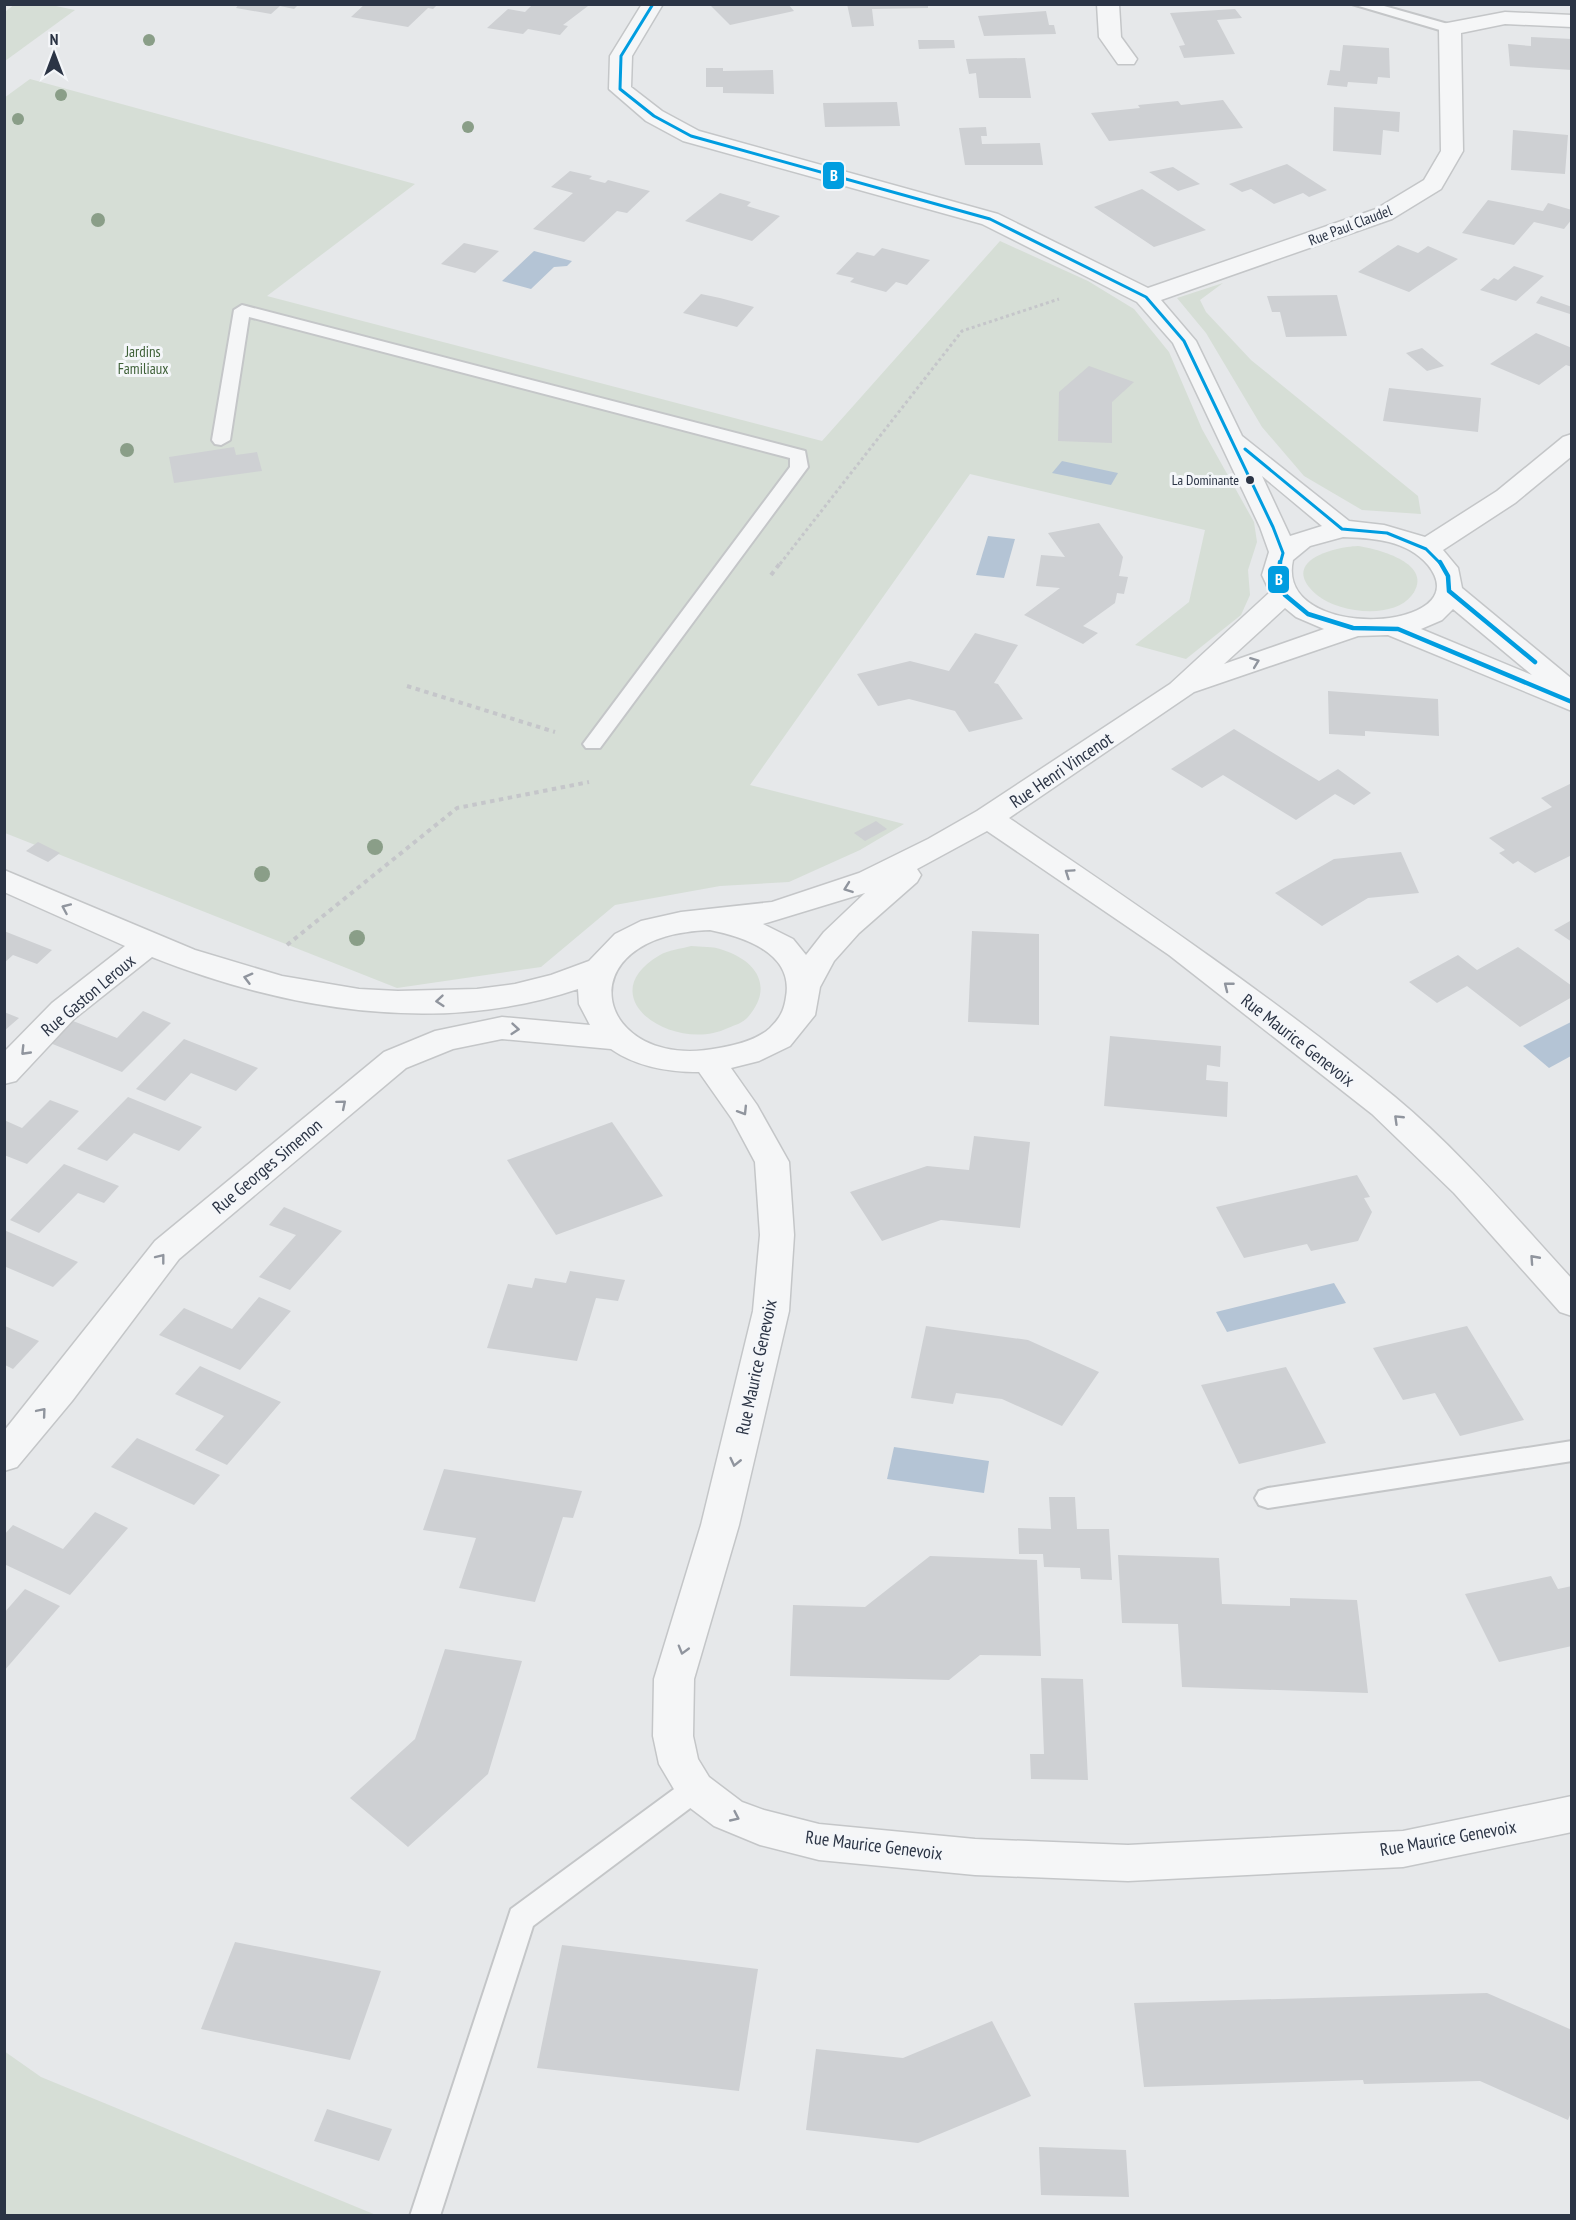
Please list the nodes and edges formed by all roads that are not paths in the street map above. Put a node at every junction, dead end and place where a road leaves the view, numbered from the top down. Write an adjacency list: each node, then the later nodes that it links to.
1 (653, 4): 7 (street)
2 (1108, 4): 6 (street)
3 (1359, 4): 5 (lane)
4 (1572, 21): 5 (street)
5 (1450, 29): 7 (street, Rue Paul Claudel)
6 (1125, 59)
7 (1146, 297): 8 (street)
8 (1228, 436): 11 (street); 13 (street)
9 (221, 440): 21 (lane)
10 (1572, 442): 12 (street)
11 (1342, 529): 12 (street); 13 (street)
12 (1426, 549): 14 (street)
13 (1283, 552): 15 (street)
14 (1449, 591): 17 (street); 19 (street)
15 (1283, 594): 16 (street); 18 (street, Rue Henri Vincenot)
16 (1353, 628): 17 (street); 18 (street, Rue Henri Vincenot, one-way to 16)
17 (1395, 628): 20 (street)
18 (1180, 690): 22 (street, Rue Henri Vincenot)
19 (1572, 693)
20 (1572, 702)
21 (593, 744)
22 (988, 818): 23 (street, Rue Henri Vincenot); 32 (street, Rue Maurice Genevoix, one-way to 22)
23 (939, 846): 25 (street, Rue Henri Vincenot, one-way to 25); 28 (street, Rue Henri Vincenot)
24 (4, 880): 26 (street, one-way to 24)
25 (710, 920): 27 (street, Rue Henri Vincenot); 28 (street, Rue Henri Vincenot)
26 (148, 944): 27 (street, one-way to 26); 31 (street, Rue Gaston Leroux, one-way to 31)
27 (600, 969): 29 (street, Rue Henri Vincenot)
28 (804, 987): 30 (street, Rue Henri Vincenot)
29 (616, 1038): 30 (street, Rue Henri Vincenot); 34 (street, Rue Georges Simenon, one-way to 29)
30 (710, 1063): 36 (street, Rue Maurice Genevoix, one-way to 36)
31 (4, 1072)
32 (1572, 1303)
33 (1572, 1451): 35 (lane)
34 (4, 1456)
35 (1268, 1498)
36 (695, 1789): 37 (street, Rue Maurice Genevoix, one-way to 37); 38 (lane)
37 (1572, 1814)
38 (425, 2216)

